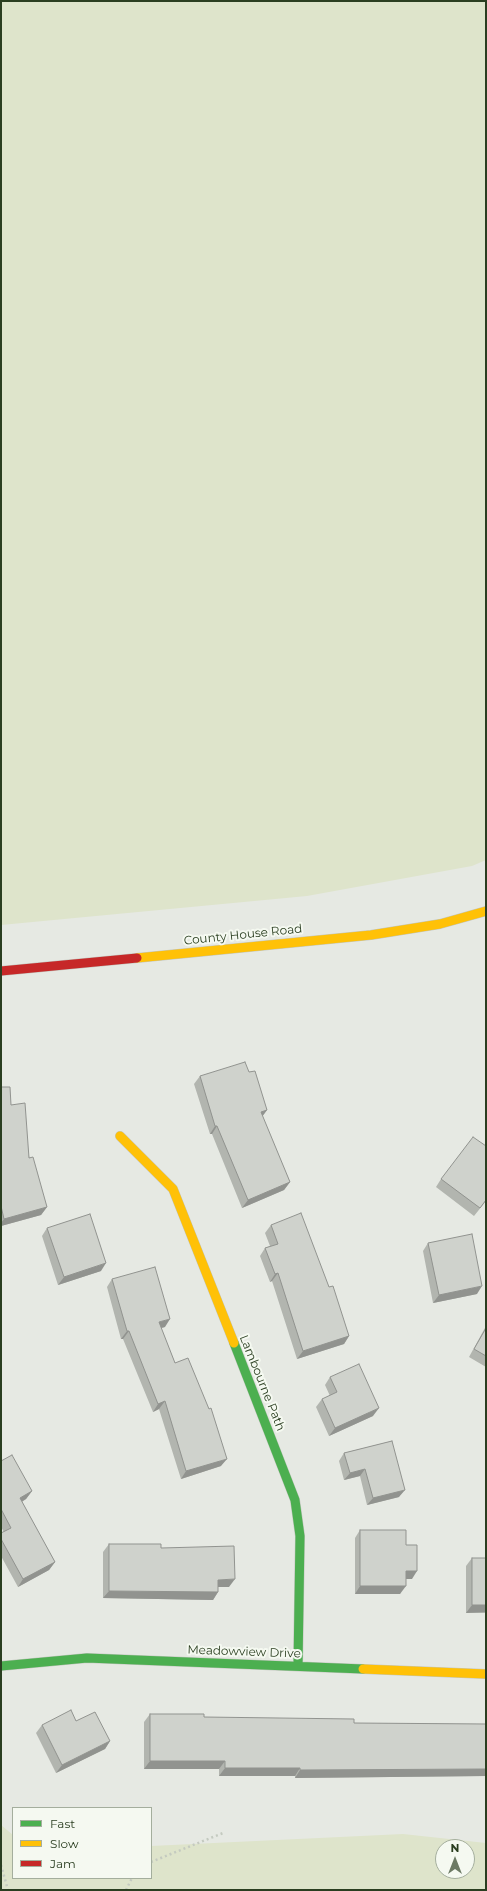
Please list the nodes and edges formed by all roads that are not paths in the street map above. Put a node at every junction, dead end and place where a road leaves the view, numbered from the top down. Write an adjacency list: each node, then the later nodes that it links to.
1 (486, 911): 2 (street, County House Road)
2 (1, 971)
3 (120, 1136): 5 (street, Lambourne Path)
4 (1, 1666): 5 (street, Meadowview Drive)
5 (298, 1666): 6 (street, Meadowview Drive)
6 (486, 1674)

